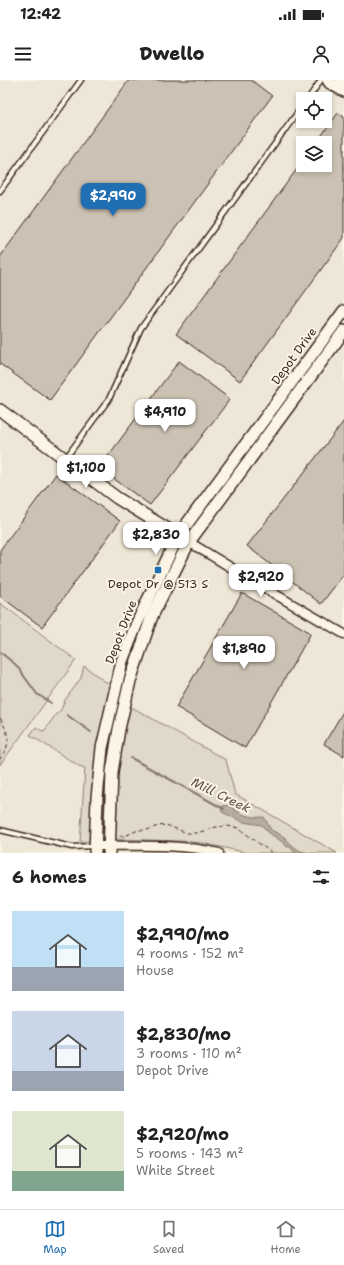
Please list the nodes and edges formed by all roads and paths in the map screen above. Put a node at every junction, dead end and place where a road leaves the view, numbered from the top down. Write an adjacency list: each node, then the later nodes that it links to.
1 (81, 80): 9 (lane)
2 (321, 80): 7 (lane)
3 (328, 80): 6 (main road)
4 (341, 80): 5 (main road)
5 (344, 82)
6 (344, 91)
7 (313, 92)
8 (296, 115): 13 (lane)
9 (0, 191)
10 (344, 311): 14 (main road, Depot Drive)
11 (344, 332): 15 (main road, Depot Drive)
12 (0, 410): 13 (main road)
13 (65, 458): 14 (main road)
14 (178, 536): 15 (main road); 20 (main road, Depot Drive)
15 (189, 542): 16 (street); 21 (main road, Depot Drive)
16 (344, 634)
17 (0, 718): 18 (path)
18 (0, 759)
19 (0, 830): 20 (lane)
20 (95, 850): 21 (street)
21 (109, 850): 22 (street); 23 (path)
22 (219, 853)
23 (272, 853)

